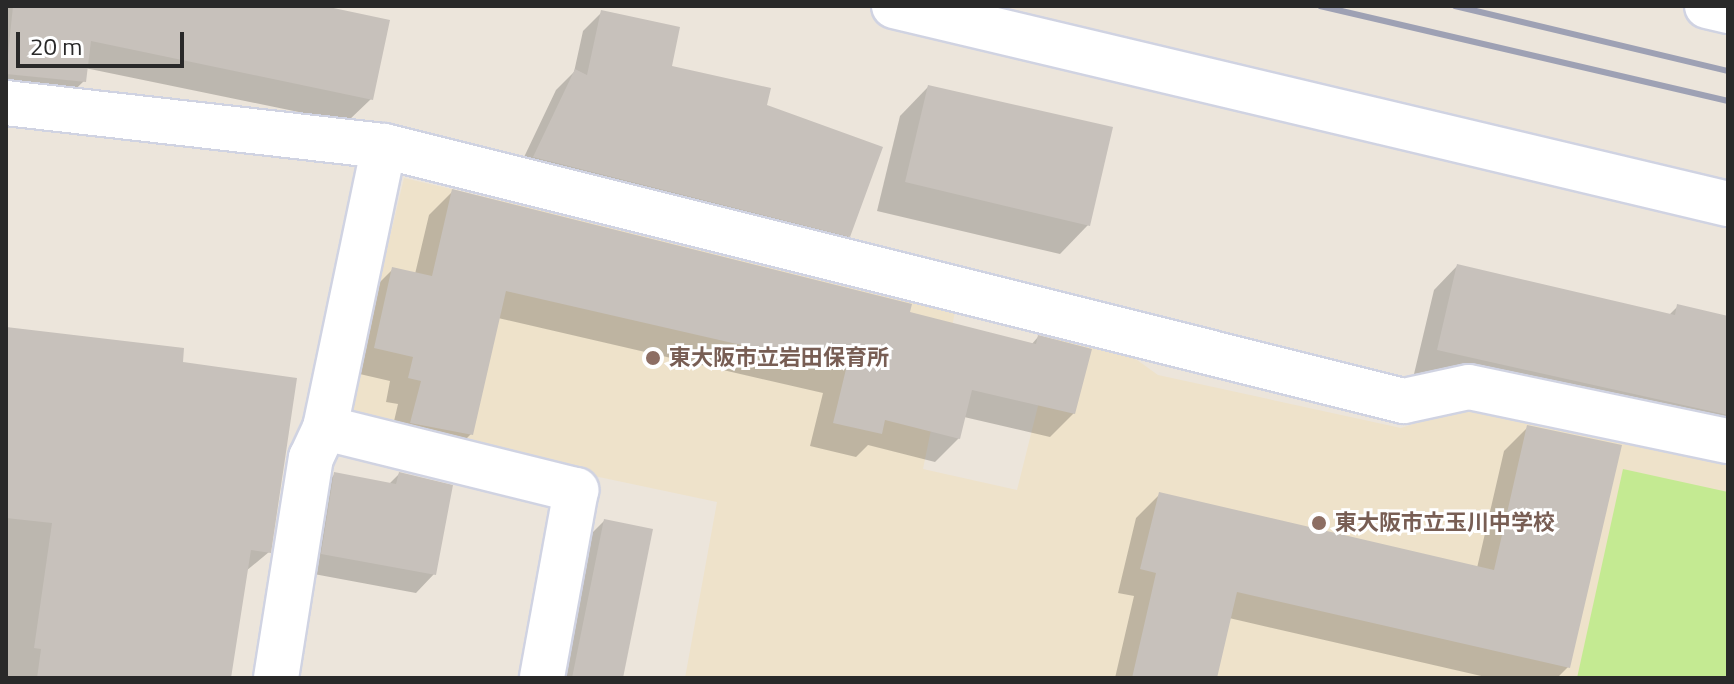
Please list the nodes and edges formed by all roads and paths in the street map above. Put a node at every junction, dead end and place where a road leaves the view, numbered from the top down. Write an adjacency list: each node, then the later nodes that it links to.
1 (894, 6): 6 (street)
2 (1707, 6): 3 (street)
3 (1728, 11)
4 (6, 103): 5 (street)
5 (384, 146): 7 (street); 8 (street)
6 (1728, 204)
7 (325, 428): 9 (street); 10 (street)
8 (1728, 441)
9 (276, 678)
10 (542, 678)

